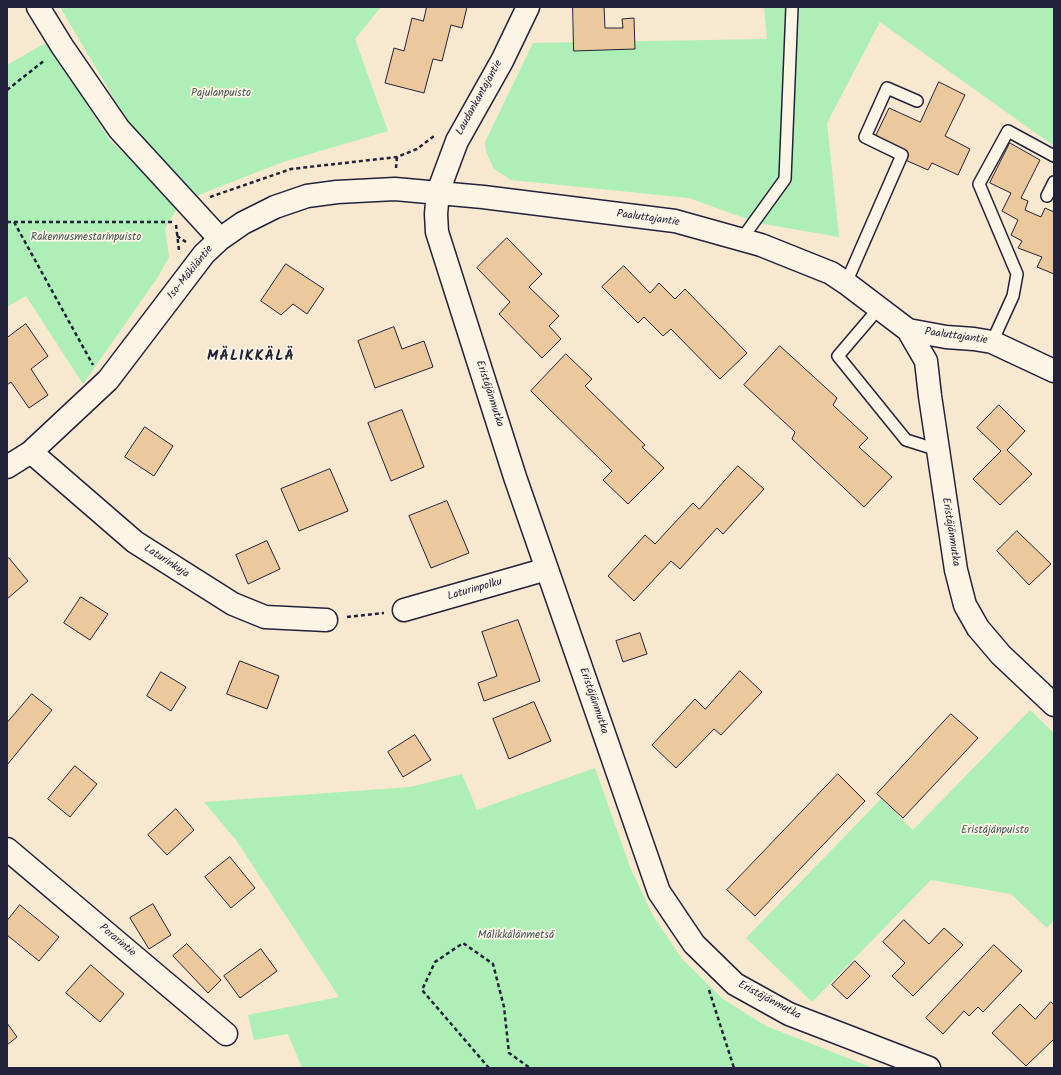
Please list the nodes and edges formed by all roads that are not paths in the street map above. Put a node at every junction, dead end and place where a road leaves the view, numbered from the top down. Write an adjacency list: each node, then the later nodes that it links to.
1 (38, 7): 9 (street, Iso-Mäkiläntie)
2 (528, 7): 7 (street, Laudankantajantie)
3 (792, 7): 10 (lane)
4 (917, 101): 11 (lane)
5 (1054, 156): 14 (lane)
6 (1054, 182): 8 (lane)
7 (438, 192): 9 (street, Paaluttajantie); 10 (street, Paaluttajantie); 19 (street, Eristäjänmutka)
8 (1047, 196)
9 (220, 239): 17 (street, Iso-Mäkiläntie)
10 (741, 240): 11 (street, Paaluttajantie)
11 (846, 283): 12 (street, Paaluttajantie)
12 (879, 308): 13 (street, Paaluttajantie); 16 (lane)
13 (908, 330): 14 (street, Paaluttajantie); 16 (street, Eristäjänmutka)
14 (992, 342): 15 (street, Paaluttajantie)
15 (1054, 371)
16 (938, 450): 22 (street, Eristäjänmutka)
17 (31, 452): 18 (street, Iso-Mäkiläntie); 21 (street, Laturinkuja)
18 (7, 467)
19 (547, 569): 20 (street, Laturinpolku); 25 (street, Eristäjänmutka)
20 (404, 610)
21 (326, 620)
22 (1054, 705)
23 (7, 848): 24 (street, Porarintie)
24 (226, 1034)
25 (929, 1068)

